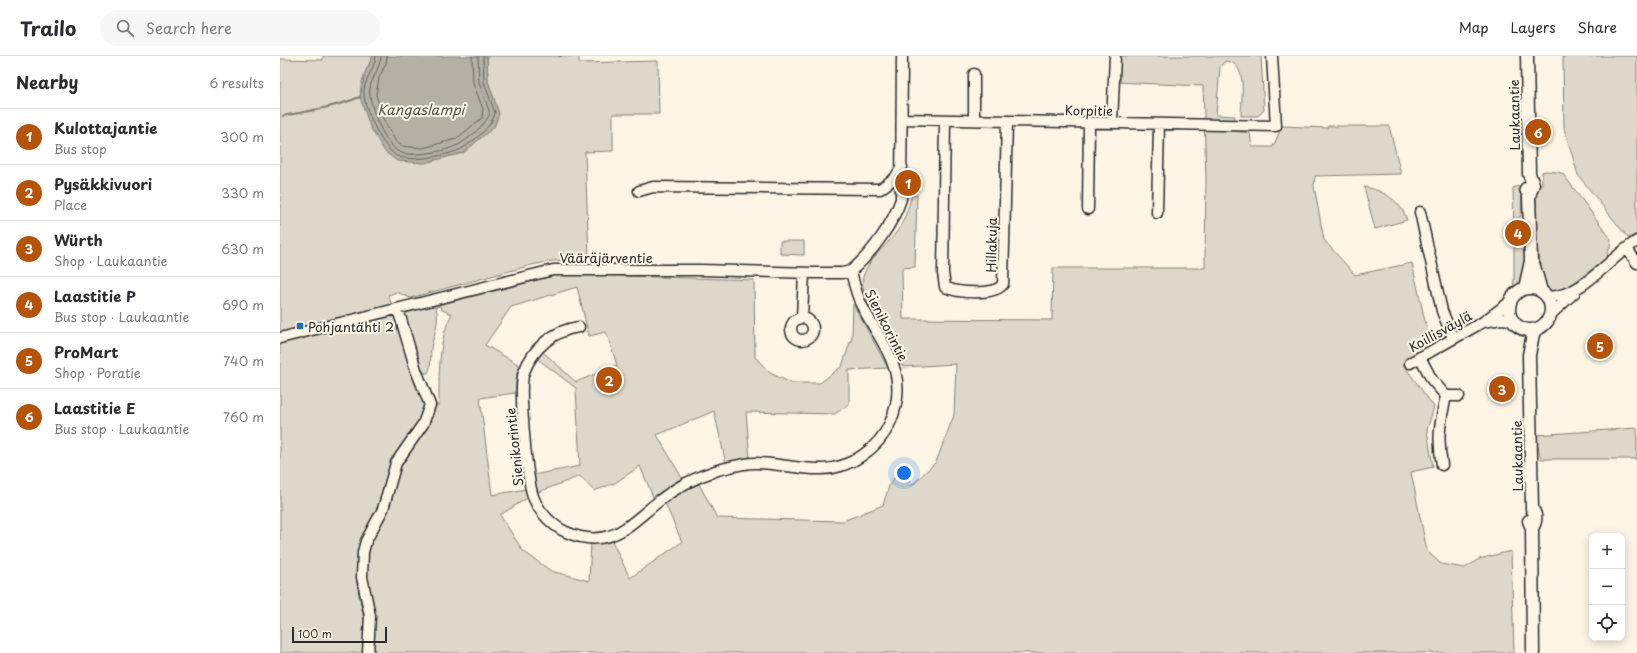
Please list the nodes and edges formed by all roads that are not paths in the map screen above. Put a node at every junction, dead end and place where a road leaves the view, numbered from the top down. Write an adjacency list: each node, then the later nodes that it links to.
1 (902, 56): 6 (street)
2 (1114, 56): 11 (street)
3 (1272, 56): 12 (street, Korpitie)
4 (1527, 56): 20 (main road, Laukaantie)
5 (974, 78): 8 (street)
6 (902, 119): 7 (street, Korpitie); 13 (street)
7 (945, 120): 8 (street, Korpitie); 9 (street, Hillakuja)
8 (974, 120): 9 (street, Korpitie)
9 (1007, 121): 10 (street, Korpitie)
10 (1089, 123): 11 (street, Korpitie); 15 (street)
11 (1112, 123): 12 (street, Korpitie)
12 (1159, 124): 17 (street)
13 (902, 167): 14 (street); 22 (street)
14 (639, 191)
15 (1088, 209)
16 (1420, 212): 37 (street)
17 (1157, 213)
18 (1637, 241): 24 (street)
19 (1631, 249): 21 (street); 24 (street)
20 (1531, 261): 25 (main road, Laukaantie); 27 (main road, Laukaantie)
21 (1637, 263)
22 (850, 270): 23 (street, Vääräjärventie); 34 (street, Sienikorintie)
23 (804, 273): 29 (street, Vääräjärventie); 31 (street)
24 (1596, 275): 26 (street)
25 (1525, 288): 27 (main road); 28 (main road)
26 (1578, 289): 27 (street); 30 (street)
27 (1544, 294): 30 (main road)
28 (1510, 302): 32 (street, Koillisväylä); 33 (main road)
29 (398, 309): 36 (street, Vääräjärventie); 44 (street)
30 (1550, 315): 35 (main road)
31 (802, 318)
32 (1483, 322): 33 (street, Koillisväylä); 37 (street, Koillisväylä)
33 (1515, 323): 35 (main road); 38 (main road, Laukaantie)
34 (579, 327)
35 (1536, 329): 38 (main road, Laukaantie)
36 (280, 338)
37 (1453, 338): 39 (street, Koillisväylä)
38 (1529, 355): 45 (main road, Laukaantie)
39 (1420, 357): 40 (street, Koillisväylä); 41 (street)
40 (1410, 363)
41 (1446, 396): 42 (street); 43 (street)
42 (1459, 396)
43 (1442, 465)
44 (368, 653)
45 (1533, 653)

